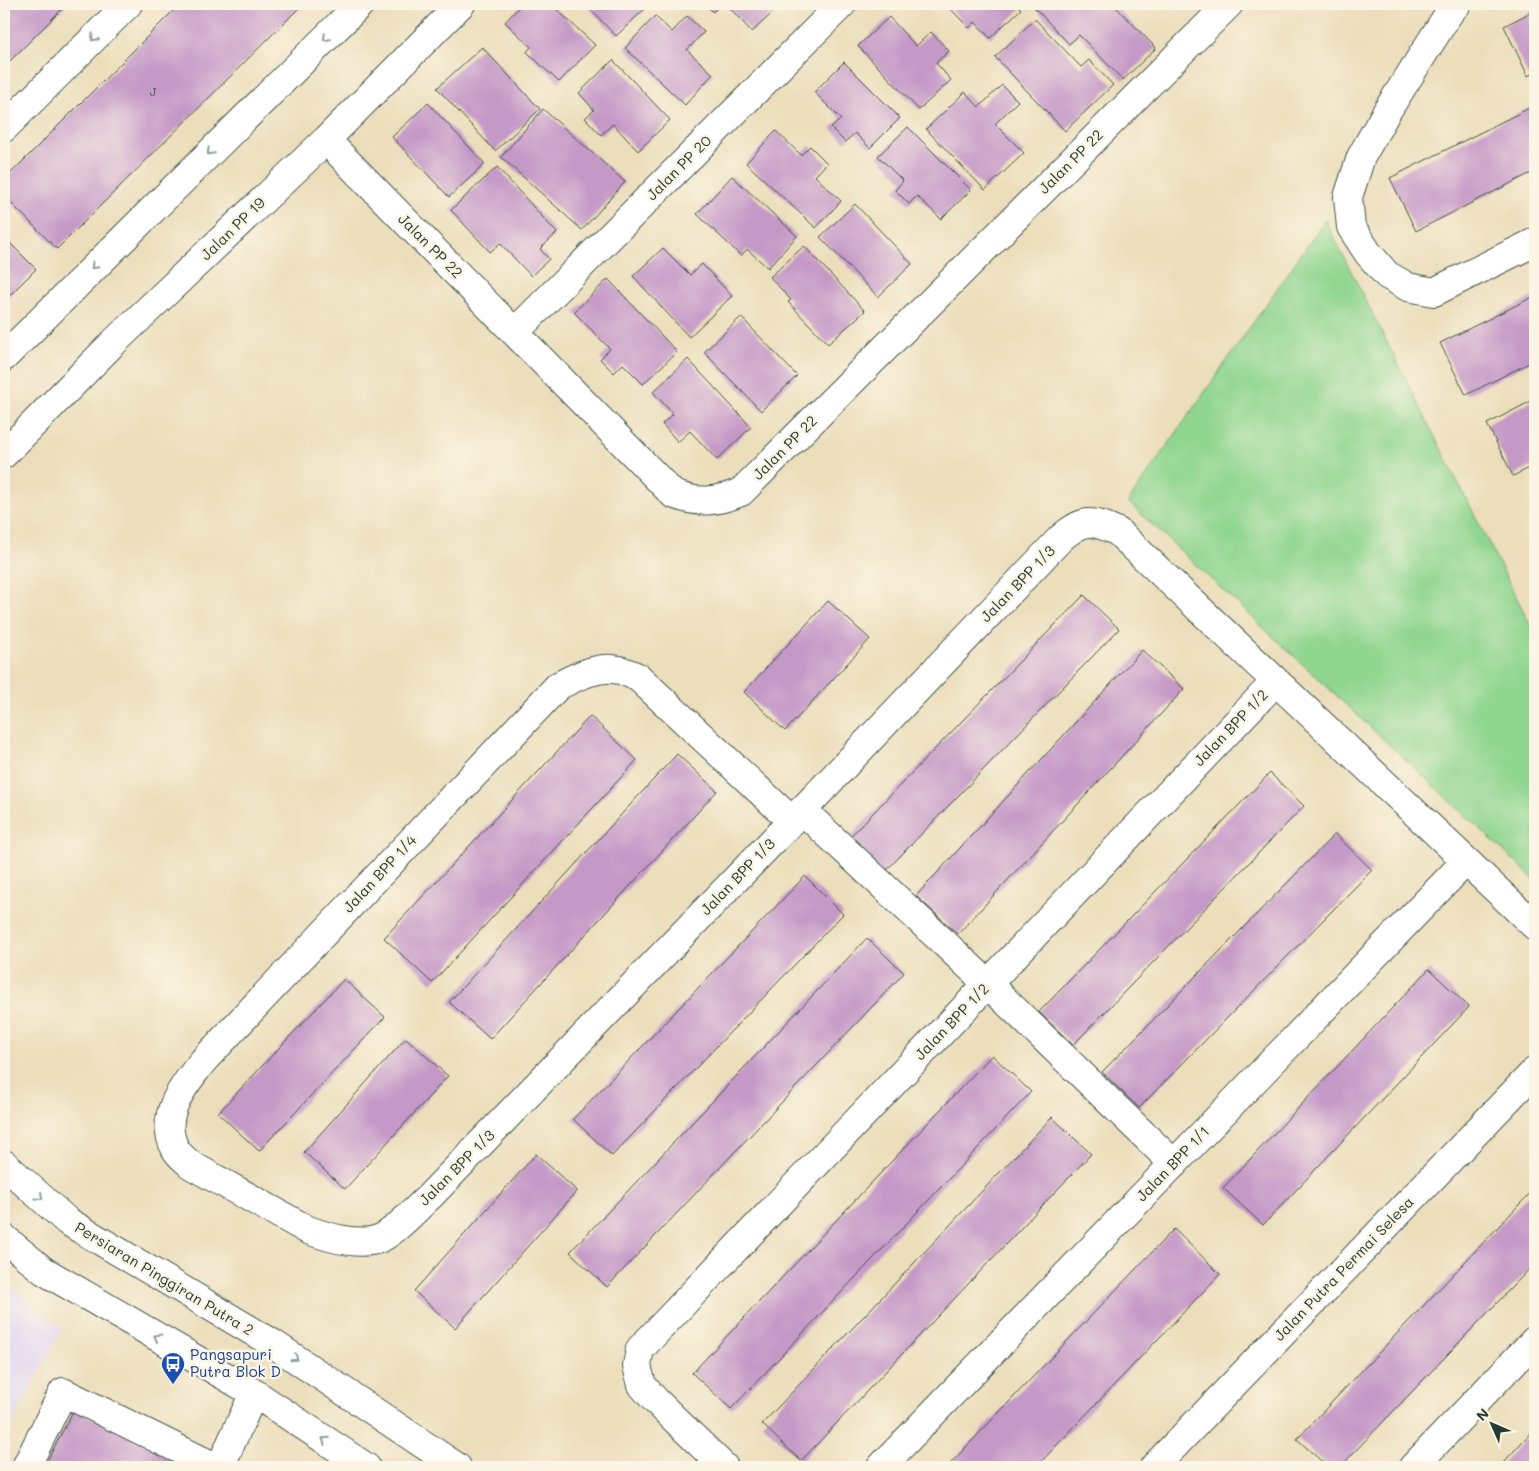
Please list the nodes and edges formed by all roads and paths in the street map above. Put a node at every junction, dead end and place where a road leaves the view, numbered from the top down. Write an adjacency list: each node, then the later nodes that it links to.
1 (128, 4): 7 (street, one-way to 7)
2 (360, 4): 11 (street, one-way to 11)
3 (461, 4): 8 (street, Jalan PP 19)
4 (842, 4): 10 (street, Jalan PP 20)
5 (1229, 4): 10 (street, Jalan PP 22)
6 (1454, 7): 9 (street)
7 (4, 128)
8 (326, 140): 10 (street, Jalan PP 22); 12 (street, Jalan PP 19)
9 (1535, 242)
10 (515, 332)
11 (4, 357)
12 (4, 454)
13 (1276, 681): 14 (street, Jalan BPP 1/3); 15 (street); 17 (street, Jalan BPP 1/2)
14 (797, 816): 17 (street); 21 (street, Jalan BPP 1/3); 21 (street, Jalan BPP 1/4)
15 (1466, 861): 16 (street); 20 (street, Jalan BPP 1/1)
16 (1535, 926)
17 (988, 984): 20 (street); 30 (street, Jalan BPP 1/2)
18 (1535, 1071): 32 (street, Jalan Putra Permai Selesa)
19 (4, 1164): 29 (street, Persiaran Pinggiran Putra 2, one-way to 29)
20 (1174, 1164): 31 (street, Jalan BPP 1/1)
21 (389, 1233)
22 (4, 1238): 24 (street, one-way to 22)
23 (1535, 1340): 33 (street)
24 (254, 1393): 27 (street); 28 (street, one-way to 24)
25 (26, 1467): 26 (street)
26 (215, 1467)
27 (220, 1467)
28 (366, 1467)
29 (457, 1467)
30 (724, 1467)
31 (881, 1467)
32 (1154, 1467)
33 (1413, 1467)

